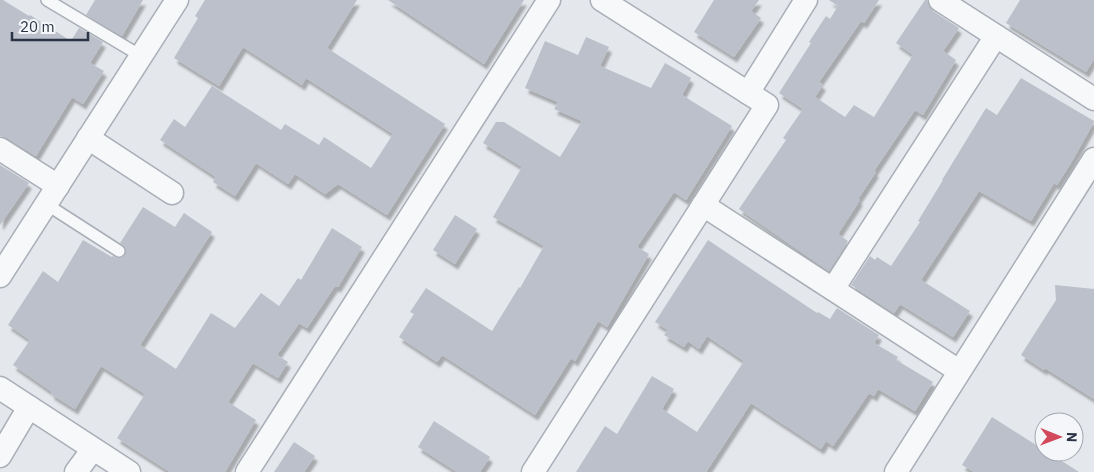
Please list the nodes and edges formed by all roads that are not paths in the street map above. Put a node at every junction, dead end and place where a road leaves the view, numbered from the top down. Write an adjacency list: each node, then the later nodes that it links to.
1 (47, 0): 8 (lane)
2 (177, 0): 8 (street)
3 (549, 0): 27 (street)
4 (602, 0): 9 (street)
5 (806, 0): 9 (street)
6 (940, 0): 7 (street)
7 (996, 36): 10 (street); 19 (street)
8 (141, 56): 11 (street)
9 (748, 93): 16 (street)
10 (1094, 98)
11 (88, 138): 14 (street); 15 (street)
12 (0, 148): 15 (street)
13 (1094, 159): 20 (street)
14 (172, 193)
15 (52, 195): 17 (lane); 18 (street)
16 (703, 205): 19 (street); 28 (street)
17 (119, 251)
18 (2, 270)
19 (833, 289): 20 (street)
20 (959, 371): 29 (street)
21 (0, 388): 22 (street)
22 (30, 407): 23 (street); 24 (street)
23 (93, 449): 25 (street); 26 (street)
24 (0, 456)
25 (76, 472)
26 (129, 472)
27 (247, 472)
28 (533, 472)
29 (896, 472)

